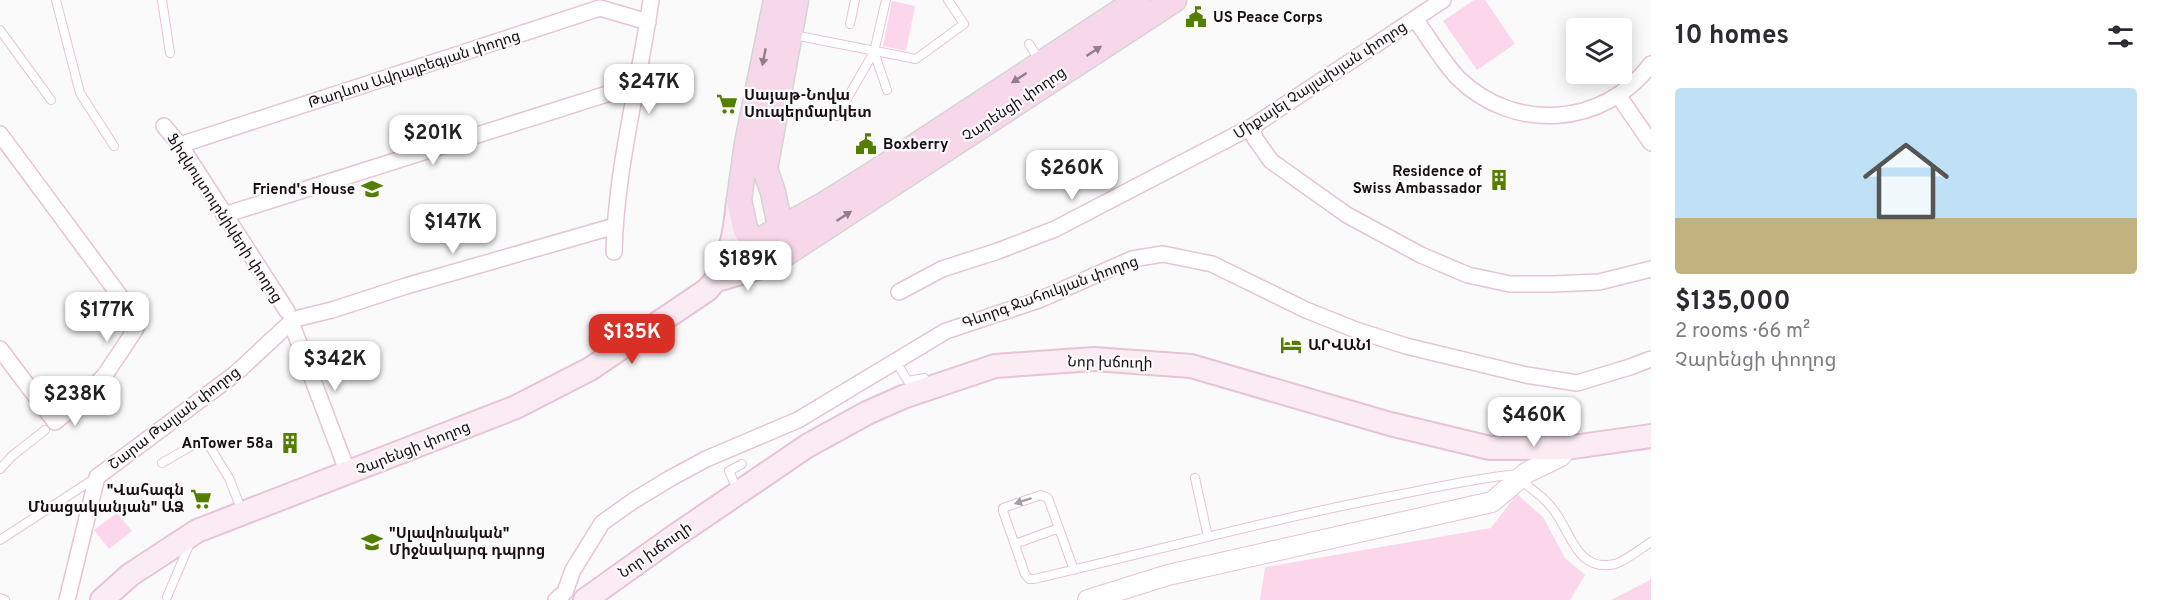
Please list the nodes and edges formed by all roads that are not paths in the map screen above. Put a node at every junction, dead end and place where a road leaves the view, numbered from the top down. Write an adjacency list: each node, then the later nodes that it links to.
1 (57, 0): 30 (lane)
2 (162, 0): 18 (lane)
3 (651, 0): 13 (street)
4 (776, 0): 32 (main road, one-way to 32)
5 (796, 0): 16 (main road)
6 (855, 0): 14 (lane)
7 (886, 0): 17 (lane)
8 (948, 0): 17 (lane)
9 (1138, 0): 33 (main road, Չարենցի փողոց, one-way to 33)
10 (1174, 0): 38 (main road, Չարենցի փողոց, one-way to 10)
11 (1443, 0): 12 (street, Միքայել Չայլախյան փողոց)
12 (1415, 19): 22 (street, Միքայել Չայլախյան փողոց); 26 (street, Միքայել Չայլախյան փողոց)
13 (648, 22): 21 (street); 29 (street, Թադևոս Ավդալբեգյան փողոց)
14 (850, 24)
15 (0, 30): 23 (lane)
16 (790, 34): 17 (lane); 31 (main road)
17 (874, 52): 20 (lane); 24 (lane)
18 (170, 53)
19 (1651, 64): 22 (street, Միքայել Չայլախյան փողոց)
20 (887, 90)
21 (637, 92): 34 (street); 35 (street)
22 (1618, 95): 28 (street)
23 (51, 100)
24 (837, 116)
25 (164, 126): 29 (street, Ֆիզկուլտուրնիկերի փողոց)
26 (1254, 126): 42 (street); 44 (street, Միքայել Չայլախյան փողոց)
27 (0, 134): 46 (street)
28 (1651, 143)
29 (180, 145): 34 (street, Ֆիզկուլտուրնիկերի փողոց)
30 (114, 146)
31 (773, 195): 32 (main road); 33 (main road); 36 (main road)
32 (738, 200): 37 (main road); 40 (main road)
33 (816, 207): 36 (main road, Չարենցի փողոց)
34 (224, 215): 45 (street, Ֆիզկուլտուրնիկերի փողոց)
35 (615, 226): 39 (street); 45 (street, Շարա Թալյան փողոց)
36 (780, 227): 37 (main road, Չարենցի փողոց); 38 (main road)
37 (753, 244): 40 (main road, Չարենցի փողոց); 41 (main road)
38 (795, 248): 41 (main road, Չարենցի փողոց)
39 (614, 252)
40 (728, 257): 43 (main road, Չարենցի փողոց)
41 (768, 265): 43 (main road, Չարենցի փողոց)
42 (1651, 269)
43 (717, 280): 56 (main road, Չարենցի փողոց)
44 (898, 292)
45 (292, 317): 56 (street, Ֆիզկուլտուրնիկերի փողոց); 57 (street, Շարա Թալյան փողոց)
46 (0, 349)
47 (1651, 358): 48 (street, Գևորգ Ջահուկյան փողոց)
48 (896, 362): 49 (lane); 74 (street, Գևորգ Ջահուկյան փողոց)
49 (924, 378)
50 (45, 430): 55 (lane)
51 (1651, 436): 52 (main road, Նոր խճուղի)
52 (1566, 448): 58 (street); 60 (main road, Նոր խճուղի)
53 (162, 464): 61 (lane)
54 (742, 464): 60 (lane)
55 (0, 469)
56 (348, 473): 61 (main road, Չարենցի փողոց)
57 (97, 477): 65 (lane); 72 (street, Շարա Թալյան փողոց)
58 (1523, 477): 64 (lane); 66 (lane); 76 (street)
59 (1195, 478): 64 (lane)
60 (739, 493): 75 (main road, Նոր խճուղի)
61 (242, 513): 63 (main road, Չարենցի փողոց)
62 (1059, 528): 67 (lane); 67 (lane, one-way to 67); 68 (lane)
63 (197, 531): 69 (lane); 73 (main road, Չարենցի փողոց)
64 (1208, 537): 68 (lane)
65 (0, 540)
66 (1651, 542)
67 (1015, 544): 68 (lane)
68 (1074, 570)
69 (167, 597)
70 (0, 598): 71 (lane)
71 (5, 600)
72 (67, 600)
73 (102, 600)
74 (556, 600)
75 (585, 600)
76 (1088, 600)

